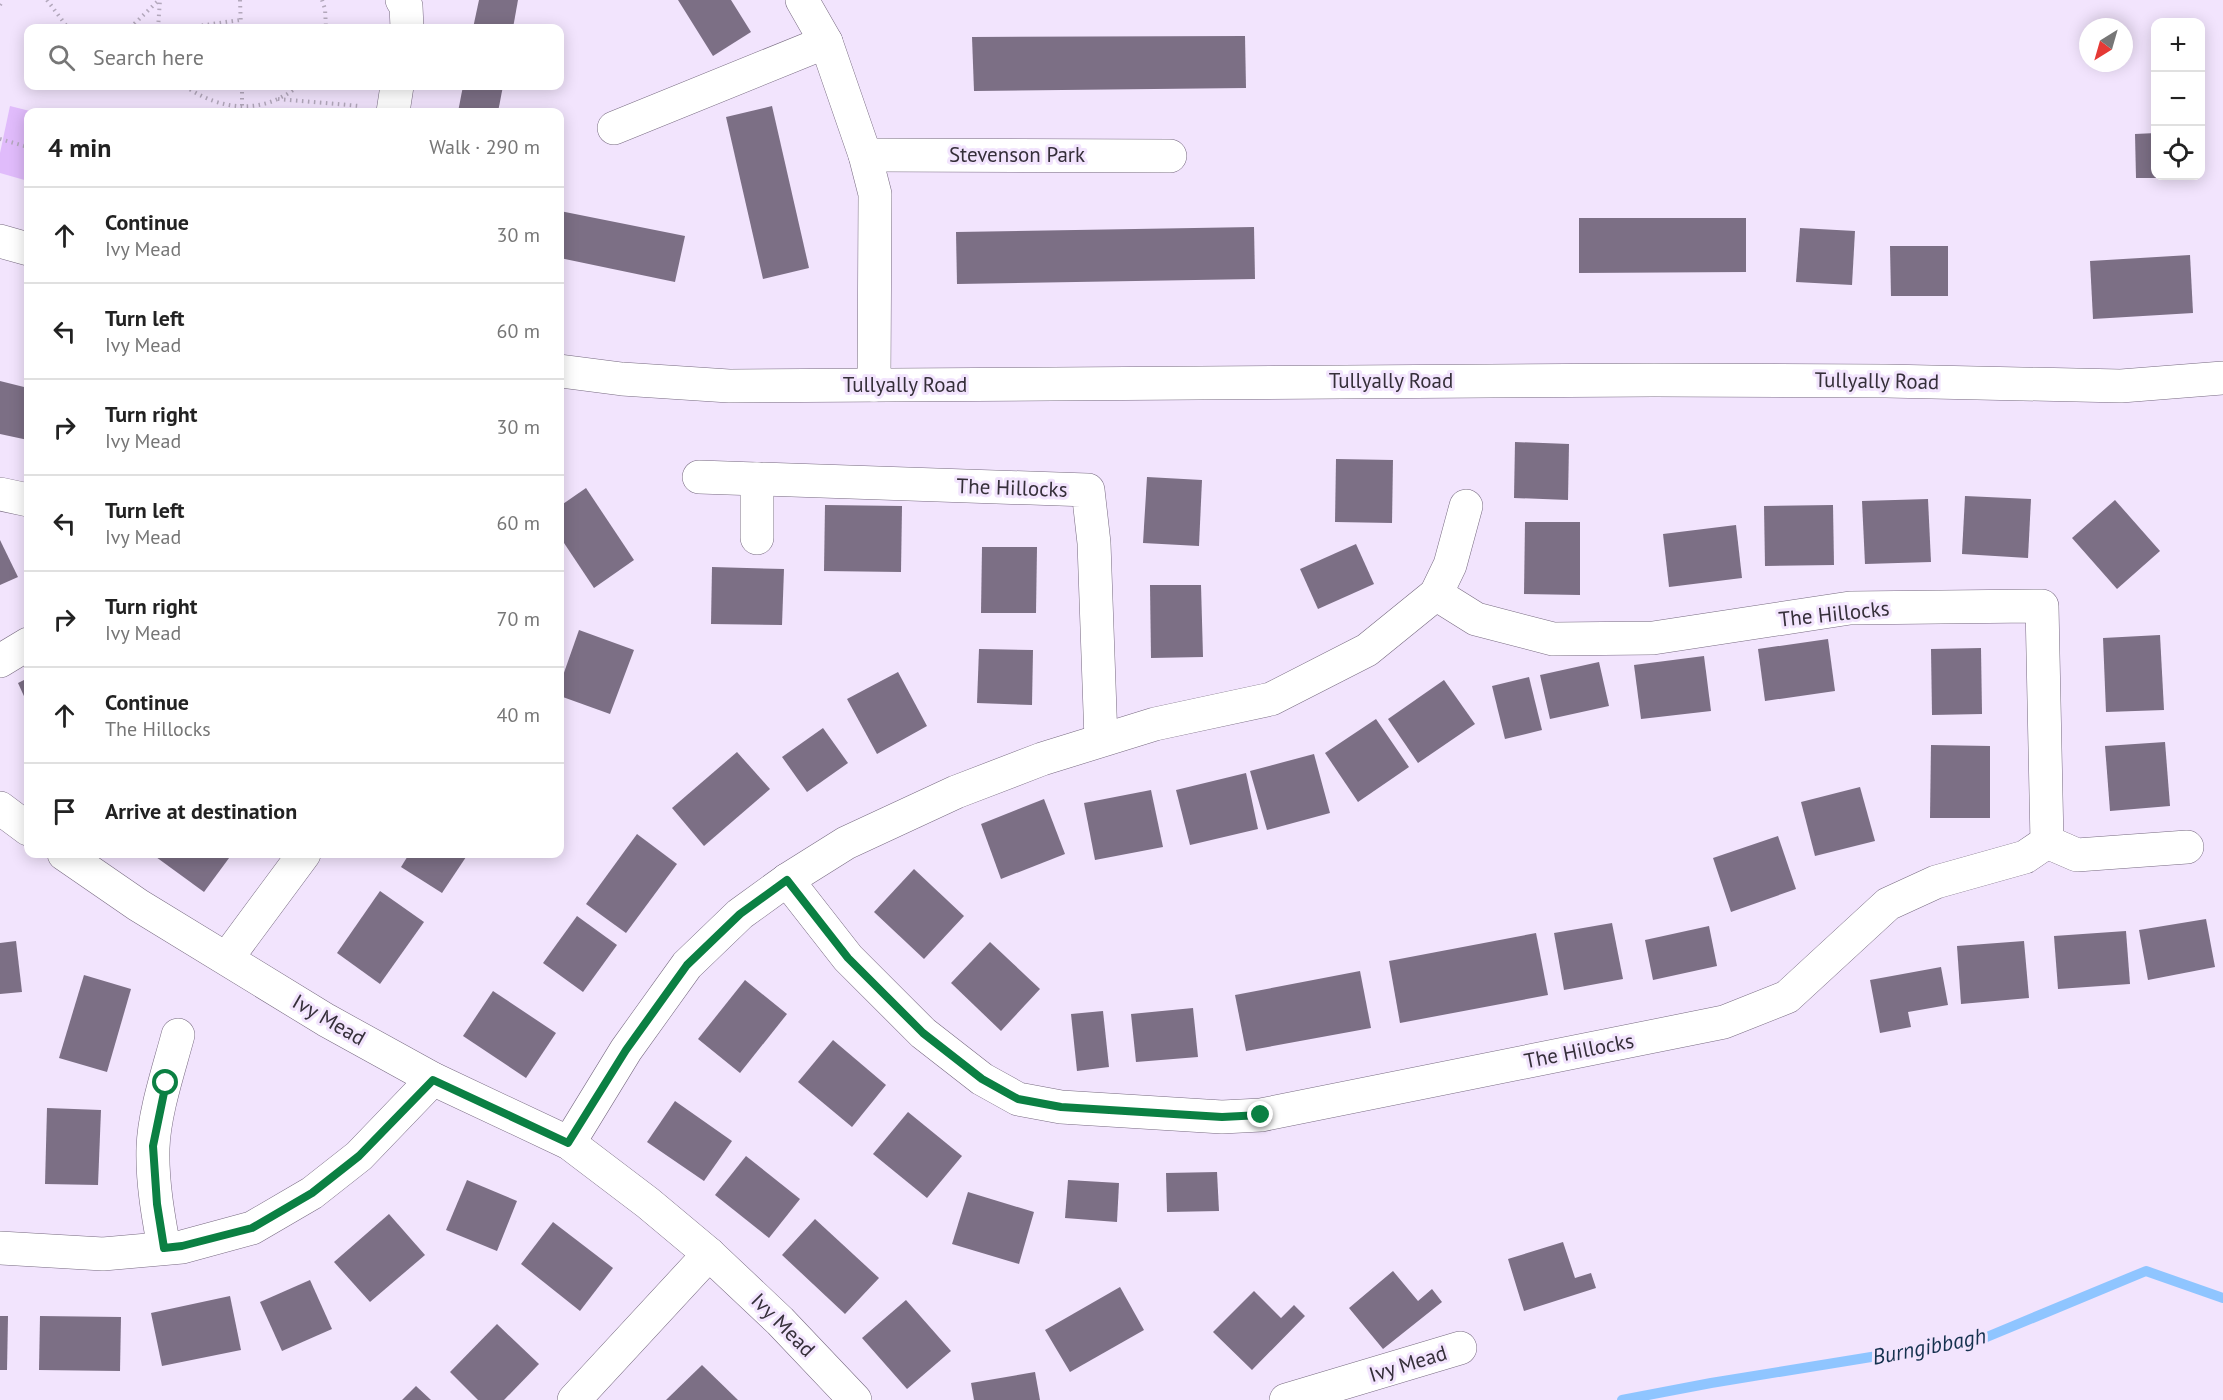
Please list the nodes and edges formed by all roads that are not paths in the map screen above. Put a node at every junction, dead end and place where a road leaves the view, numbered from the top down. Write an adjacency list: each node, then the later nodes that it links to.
1 (402, 0): 3 (street)
2 (802, 0): 4 (street)
3 (406, 24)
4 (826, 42): 5 (street); 6 (street)
5 (614, 128)
6 (865, 155): 7 (street, Stevenson Park); 12 (street)
7 (1170, 156)
8 (0, 241): 9 (street)
9 (24, 248)
10 (564, 372): 12 (street, Tullyally Road)
11 (2223, 378): 12 (street, Tullyally Road)
12 (874, 385)
13 (699, 477): 14 (street, The Hillocks)
14 (757, 479): 18 (street); 22 (street, The Hillocks)
15 (0, 494): 16 (street)
16 (24, 499)
17 (1466, 506): 19 (street)
18 (757, 538)
19 (1436, 594): 22 (street); 23 (street, The Hillocks)
20 (24, 646): 21 (street)
21 (0, 661)
22 (1101, 740): 27 (street)
23 (2047, 842): 24 (street); 27 (street, The Hillocks)
24 (2187, 847)
25 (69, 858): 28 (street, Ivy Mead)
26 (301, 858): 28 (street)
27 (787, 880): 31 (street)
28 (227, 958): 30 (street, Ivy Mead)
29 (178, 1035): 33 (street)
30 (433, 1080): 31 (street, Ivy Mead); 33 (street)
31 (568, 1143): 34 (street, Ivy Mead)
32 (0, 1248): 33 (street)
33 (164, 1248)
34 (709, 1254): 36 (street); 37 (street, Ivy Mead)
35 (1460, 1348): 38 (street, Ivy Mead)
36 (574, 1400)
37 (855, 1400)
38 (1286, 1400)

